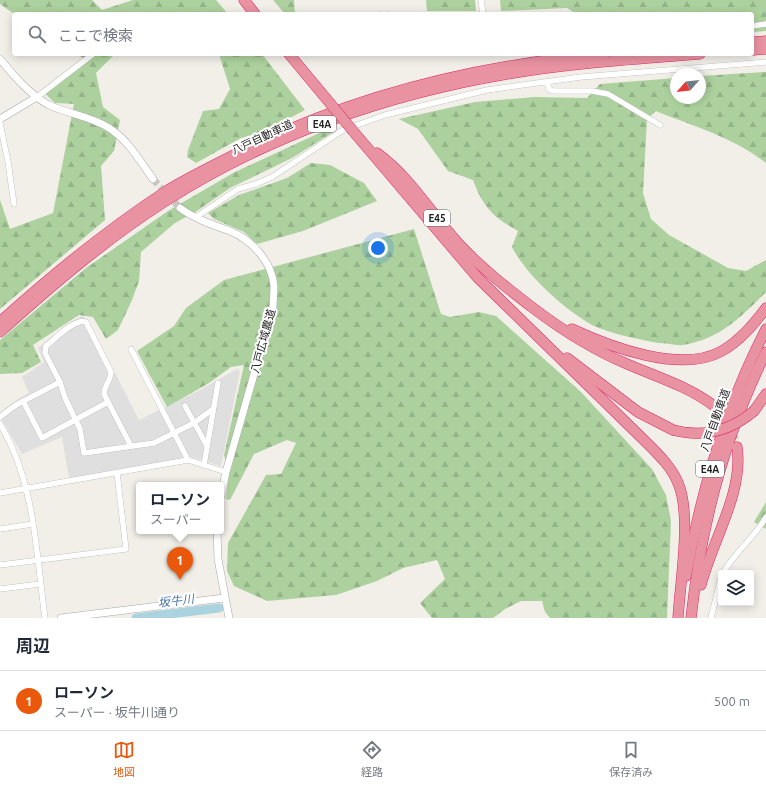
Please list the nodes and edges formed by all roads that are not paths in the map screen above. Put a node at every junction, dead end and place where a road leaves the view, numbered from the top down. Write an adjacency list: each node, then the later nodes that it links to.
1 (244, 0): 3 (highway)
2 (482, 0): 4 (street)
3 (253, 12)
4 (483, 12)
5 (766, 24): 6 (street)
6 (754, 26)
7 (766, 41): 8 (highway)
8 (754, 42)
9 (766, 49): 10 (highway)
10 (754, 50)
11 (90, 56): 18 (street)
12 (291, 56): 22 (highway, E45, bridge)
13 (587, 56): 30 (highway, 八戸自動車道 / E4A)
14 (675, 56): 32 (highway, 八戸自動車道 / E4A)
15 (0, 59): 18 (street)
16 (766, 62): 17 (street)
17 (548, 82): 21 (street); 26 (street)
18 (37, 97): 19 (street); 23 (street)
19 (0, 118)
20 (0, 123): 24 (street)
21 (660, 125)
22 (355, 133): 27 (highway, E45); 28 (highway, E45)
23 (153, 179)
24 (14, 204)
25 (180, 208): 26 (street, 八戸広域農道)
26 (196, 217): 53 (street, 八戸広域農道)
27 (519, 297): 29 (highway); 41 (highway)
28 (504, 303): 37 (highway, bridge); 72 (highway)
29 (766, 308)
30 (0, 322)
31 (766, 329): 73 (highway, 八戸自動車道 / E4A)
32 (0, 332)
33 (131, 349): 47 (street)
34 (766, 352): 74 (highway, 八戸自動車道 / E4A)
35 (60, 382): 38 (street); 39 (street); 44 (street)
36 (218, 383): 42 (street)
37 (766, 394)
38 (23, 401): 43 (street); 44 (street)
39 (108, 402): 44 (street); 48 (street)
40 (185, 406): 45 (street)
41 (714, 406)
42 (213, 409): 45 (street); 49 (street)
43 (0, 417)
44 (76, 419): 48 (street)
45 (194, 423): 47 (street); 49 (street)
46 (0, 424): 56 (street)
47 (175, 433): 48 (street); 51 (street)
48 (131, 446)
49 (207, 446): 52 (street)
50 (737, 447): 75 (highway)
51 (188, 460): 52 (street); 54 (street)
52 (204, 465): 53 (street)
53 (226, 472): 55 (street, 八戸広域農道)
54 (117, 473): 56 (street); 62 (street)
55 (224, 482)
56 (27, 490): 57 (street); 59 (street)
57 (0, 493)
58 (766, 518): 64 (street)
59 (33, 524): 60 (street); 62 (street)
60 (0, 529)
61 (217, 534): 68 (street)
62 (37, 560): 63 (street); 65 (street)
63 (0, 565)
64 (725, 570)
65 (40, 584): 66 (street); 69 (street)
66 (0, 589)
67 (718, 589): 76 (street)
68 (224, 598): 70 (street); 71 (street)
69 (45, 618)
70 (61, 618)
71 (229, 618)
72 (678, 618)
73 (681, 618)
74 (691, 618)
75 (694, 618)
76 (710, 618)

